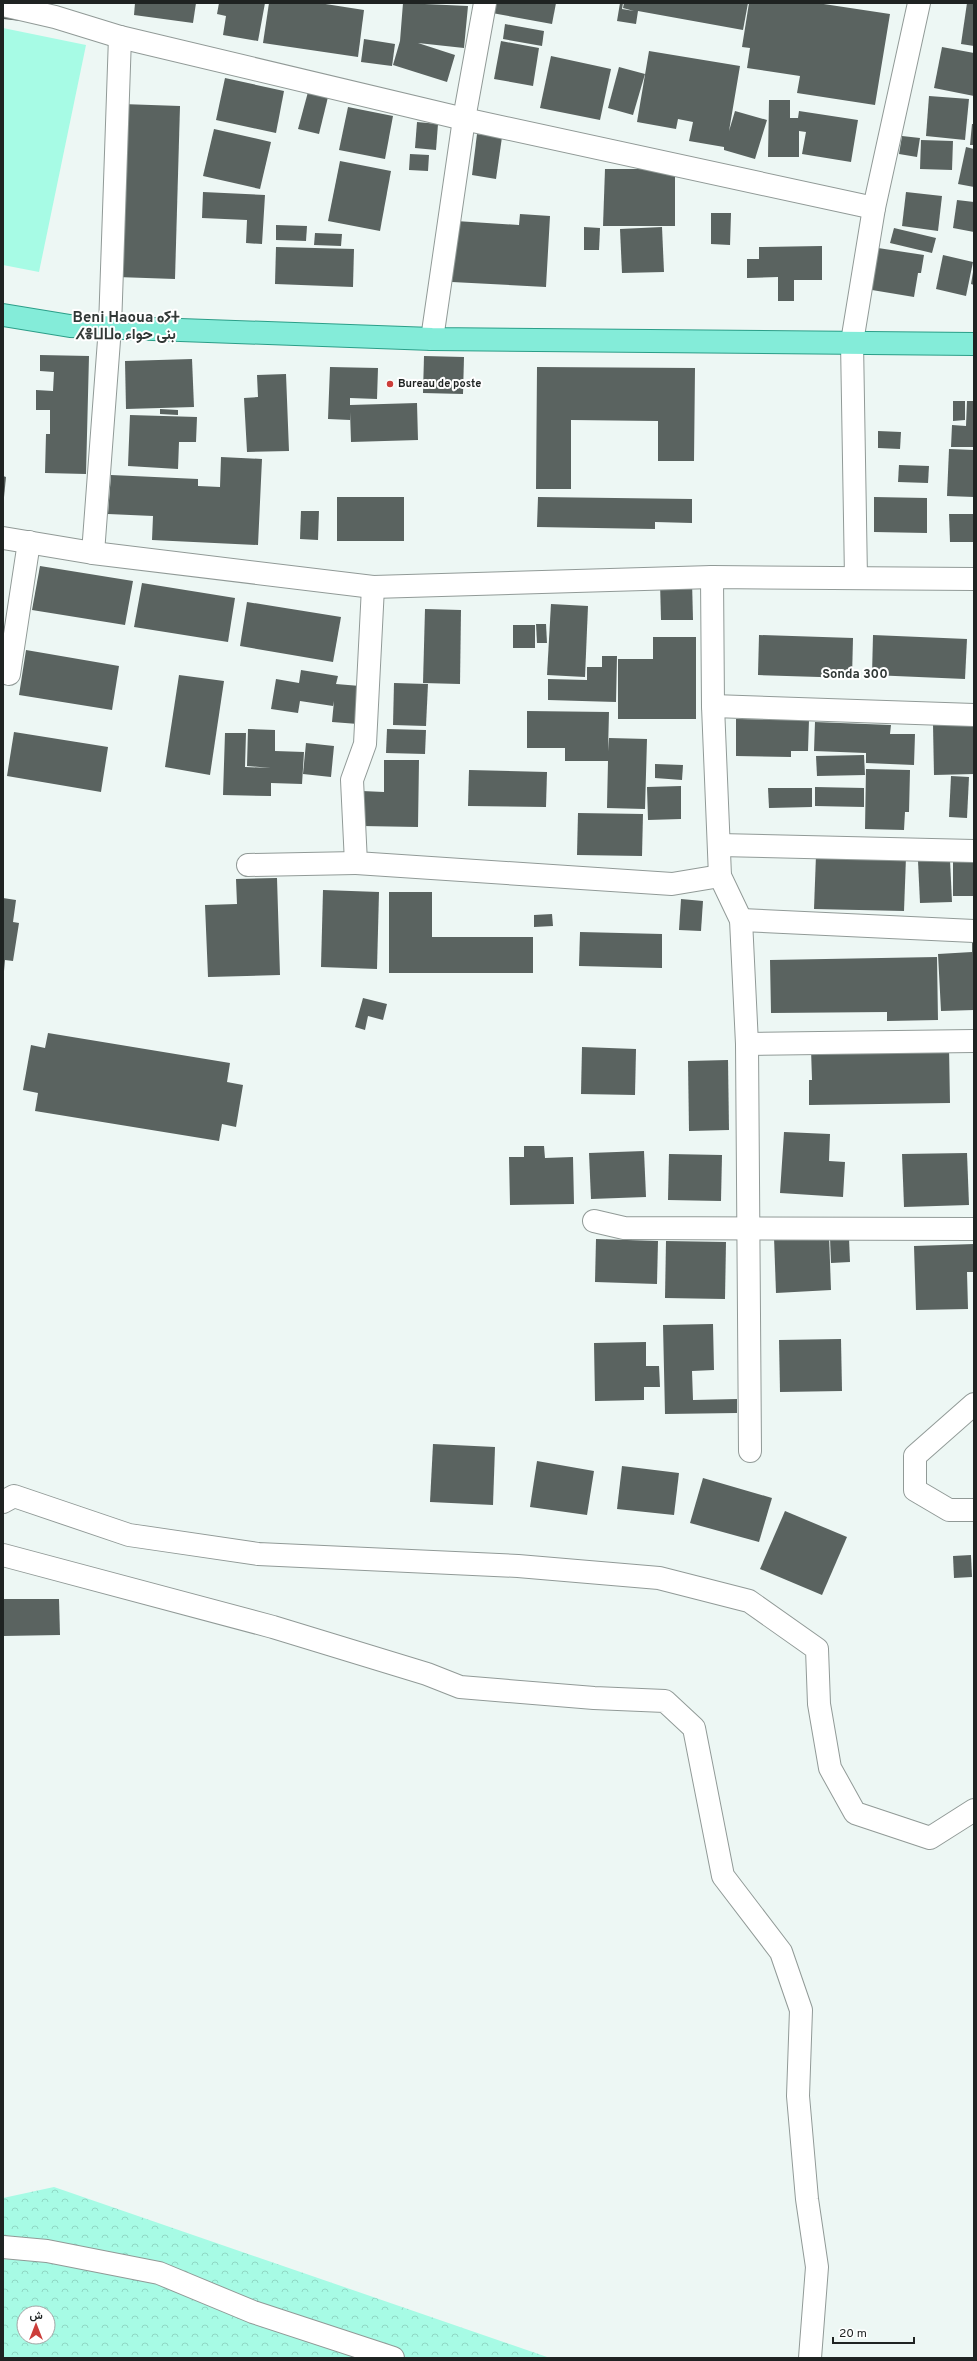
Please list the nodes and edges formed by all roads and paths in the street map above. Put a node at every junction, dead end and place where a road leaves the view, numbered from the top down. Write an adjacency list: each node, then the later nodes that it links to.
1 (486, 3): 6 (street)
2 (918, 3): 7 (street)
3 (3, 5): 4 (street)
4 (57, 10): 5 (street)
5 (120, 37): 6 (street); 9 (street)
6 (464, 119): 7 (street); 10 (street)
7 (874, 208): 11 (street)
8 (3, 315): 9 (main road)
9 (110, 327): 10 (main road); 15 (street)
10 (432, 339): 11 (main road)
11 (852, 342): 12 (main road); 17 (street)
12 (974, 344)
13 (3, 538): 14 (street)
14 (29, 542): 15 (street); 20 (street)
15 (93, 553): 19 (street)
16 (712, 577): 17 (street); 19 (street); 21 (street)
17 (856, 578): 18 (street)
18 (974, 579)
19 (373, 586): 25 (street)
20 (9, 674)
21 (713, 706): 22 (street); 23 (street)
22 (974, 715)
23 (719, 845): 24 (street); 27 (street)
24 (974, 851)
25 (356, 863): 26 (street); 27 (street)
26 (248, 865)
27 (720, 876): 28 (street)
28 (741, 920): 29 (street); 31 (street)
29 (974, 931)
30 (974, 1041): 31 (street)
31 (747, 1044): 33 (street)
32 (594, 1222): 33 (street)
33 (748, 1229): 34 (street); 36 (street)
34 (974, 1230)
35 (974, 1404): 38 (street)
36 (750, 1451)
37 (3, 1502): 40 (street)
38 (974, 1510)
39 (3, 1555): 43 (street)
40 (974, 1810)
41 (3, 2247): 42 (street)
42 (393, 2358)
43 (810, 2358)

